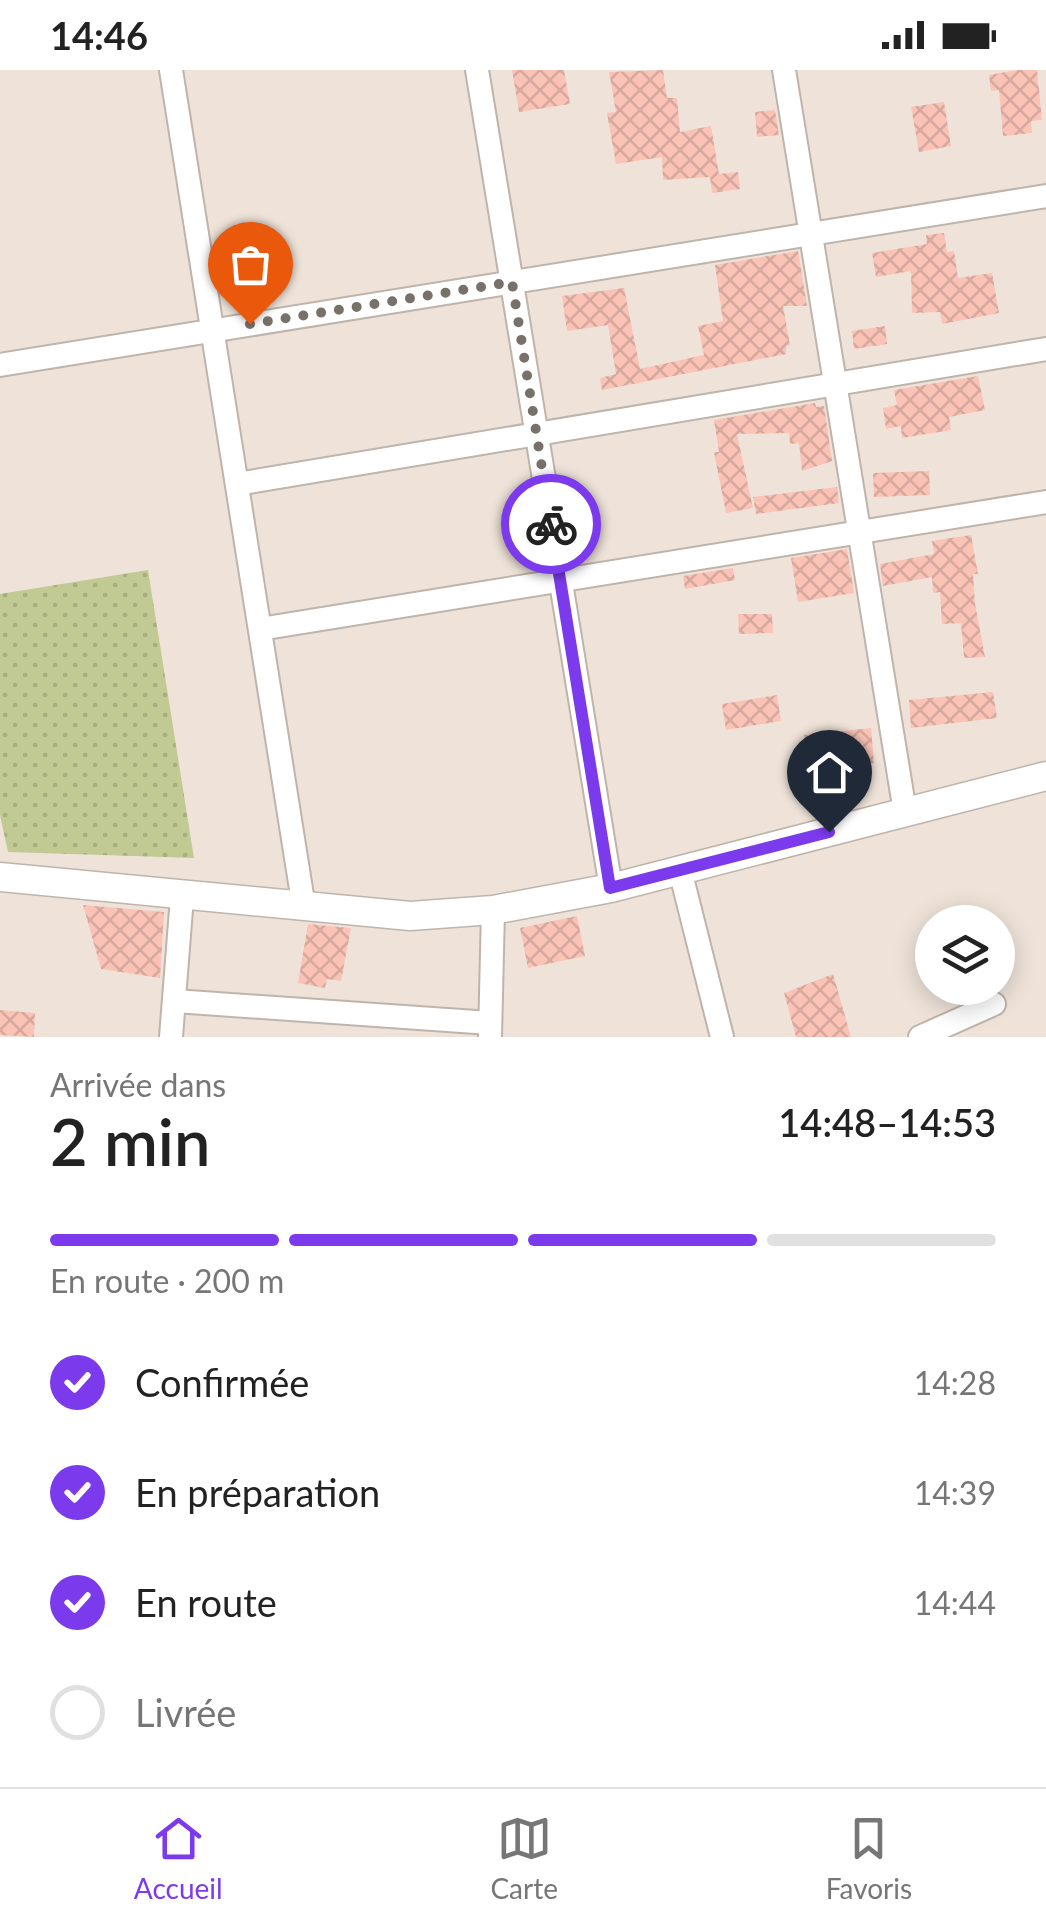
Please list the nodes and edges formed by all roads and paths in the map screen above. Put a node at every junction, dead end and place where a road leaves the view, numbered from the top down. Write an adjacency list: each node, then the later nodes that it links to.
1 (171, 70): 7 (street)
2 (477, 70): 6 (street)
3 (784, 70): 5 (street)
4 (1046, 196): 5 (street)
5 (811, 234): 6 (street); 10 (street)
6 (512, 282): 7 (street); 11 (street)
7 (213, 330): 9 (street); 12 (street)
8 (1046, 349): 10 (street)
9 (0, 365)
10 (836, 384): 11 (street); 14 (street)
11 (537, 434): 12 (street); 15 (street)
12 (237, 484): 16 (street)
13 (1046, 502): 14 (street)
14 (860, 532): 15 (street); 18 (street)
15 (560, 580): 16 (street); 21 (street)
16 (260, 629): 23 (street)
17 (1046, 776): 18 (main road)
18 (906, 812): 19 (main road)
19 (680, 870): 21 (main road); 30 (street)
20 (0, 877): 22 (main road)
21 (610, 888): 24 (main road)
22 (182, 896): 23 (main road); 25 (street)
23 (304, 908): 24 (main road)
24 (493, 910): 27 (street)
25 (175, 1000): 27 (street); 29 (street)
26 (992, 1005): 28 (street)
27 (490, 1030)
28 (954, 1030): 31 (street)
29 (172, 1037)
30 (722, 1037)
31 (920, 1037)

